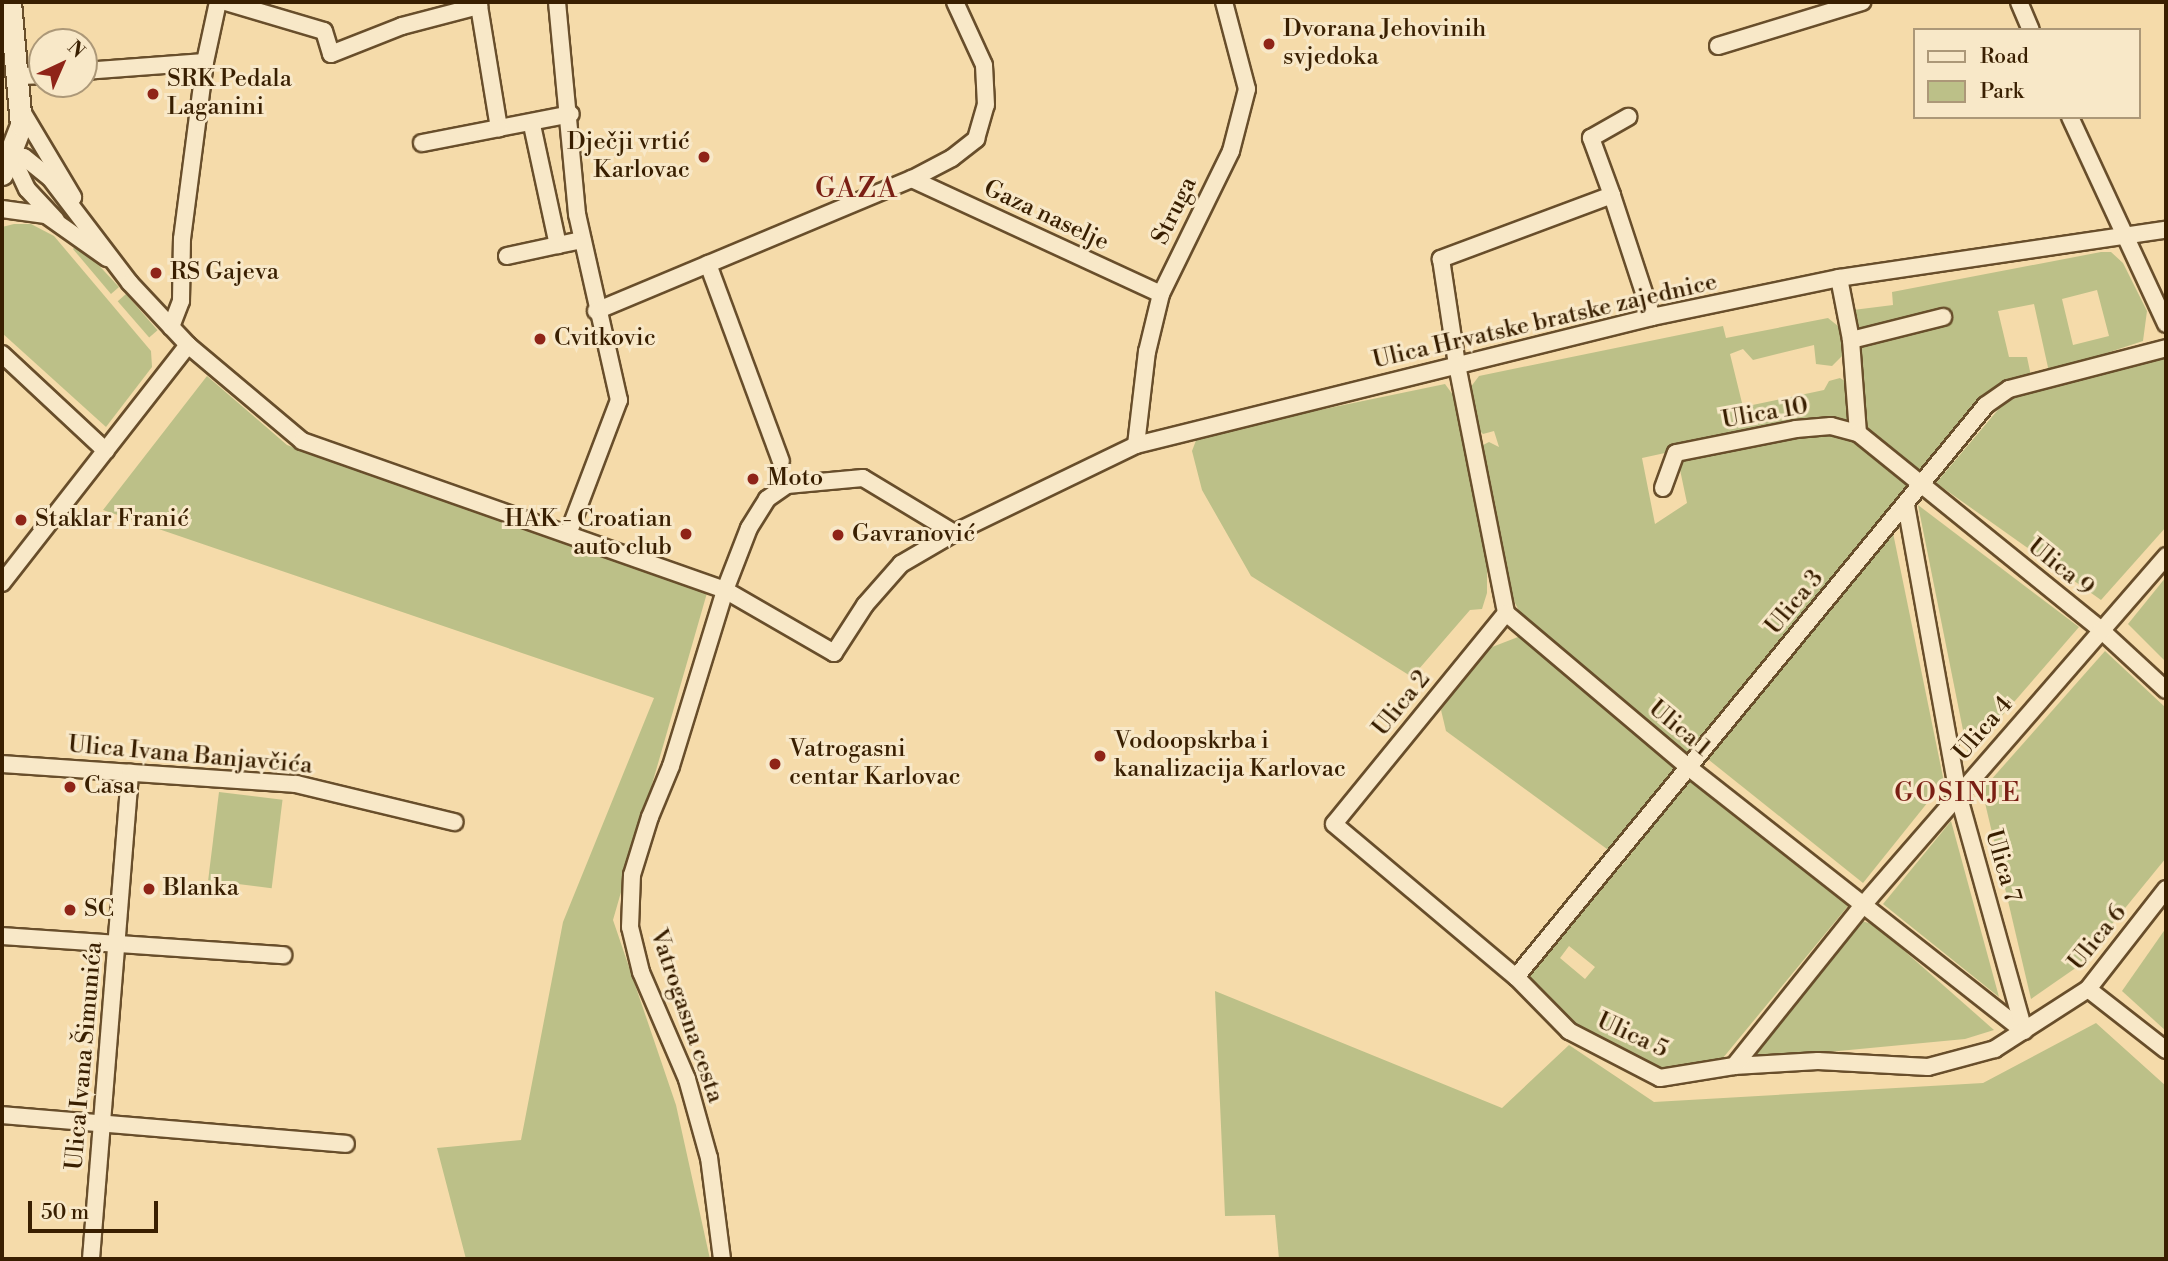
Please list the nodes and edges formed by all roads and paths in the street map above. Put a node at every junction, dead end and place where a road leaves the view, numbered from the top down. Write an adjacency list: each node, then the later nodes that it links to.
1 (10, 2): 14 (main road)
2 (218, 2): 12 (street)
3 (226, 2): 9 (street)
4 (557, 2): 17 (street)
5 (955, 2): 25 (street)
6 (1224, 2): 38 (street, Struga)
7 (1862, 2): 11 (street)
8 (2019, 2): 10 (street)
9 (479, 4): 21 (street)
10 (2030, 28)
11 (1717, 46)
12 (205, 62): 13 (street); 43 (street)
13 (98, 70)
14 (19, 76): 15 (street); 16 (main road)
15 (28, 76)
16 (20, 108): 23 (main road); 28 (street)
17 (571, 114): 20 (street); 32 (street)
18 (1628, 117): 26 (street)
19 (2071, 119): 31 (street)
20 (532, 125): 21 (street); 33 (street)
21 (499, 128): 22 (street)
22 (422, 143)
23 (7, 158): 24 (main road); 28 (street); 29 (street)
24 (2, 174)
25 (912, 179): 36 (street); 38 (street, Gaza naselje)
26 (1612, 195): 40 (street); 48 (street)
27 (2, 209): 29 (street)
28 (80, 212): 35 (street)
29 (56, 220): 35 (street)
30 (2166, 230): 31 (street, Ulica Hrvatske bratske zajednice)
31 (2124, 239): 37 (street, Ulica Hrvatske bratske zajednice); 42 (street)
32 (582, 240): 33 (street); 39 (street)
33 (558, 245): 34 (street)
34 (507, 256)
35 (113, 262): 43 (street)
36 (708, 264): 39 (street); 52 (street)
37 (1839, 278): 40 (street, Ulica Hrvatske bratske zajednice); 44 (street)
38 (1161, 294): 50 (street, Struga)
39 (596, 311): 57 (street)
40 (1652, 317): 48 (street, Ulica Hrvatske bratske zajednice)
41 (1943, 317): 44 (street)
42 (2166, 324)
43 (171, 327): 45 (street)
44 (1851, 340): 49 (street)
45 (188, 345): 51 (street); 57 (street)
46 (2166, 348): 53 (street, Ulica 3)
47 (2, 354): 51 (street)
48 (1457, 365): 50 (street, Ulica Hrvatske bratske zajednice); 61 (street)
49 (1858, 433): 53 (street, Ulica 10); 54 (street, Ulica 10)
50 (1136, 445): 56 (street, Ulica Hrvatske bratske zajednice)
51 (106, 451): 59 (street)
52 (781, 461)
53 (1920, 485): 55 (street, Ulica 3); 62 (street, Ulica 9)
54 (1663, 488)
55 (1906, 505): 65 (street, Ulica 3); 67 (street, Ulica 7)
56 (954, 533): 60 (street, Ulica Hrvatske bratske zajednice); 60 (street, Vatrogasna cesta)
57 (568, 534): 60 (street)
58 (2166, 556): 62 (street, Ulica 4)
59 (2, 583)
60 (724, 590): 84 (street, Vatrogasna cesta)
61 (1506, 613): 65 (street, Ulica 1); 69 (street, Ulica 2)
62 (2101, 630): 63 (street, Ulica 9); 67 (street, Ulica 4)
63 (2166, 690)
64 (2, 764): 66 (street, Ulica Ivana Banjavčića)
65 (1688, 767): 71 (street, Ulica 1); 75 (street, Ulica 3)
66 (130, 773): 68 (street, Ulica Ivana Banjavčića); 73 (street, Ulica Ivana Šimunića)
67 (1958, 794): 71 (street, Ulica 4); 77 (street, Ulica 7)
68 (454, 822)
69 (1334, 824): 75 (street, Ulica 5)
70 (2166, 889): 76 (street, Ulica 6)
71 (1864, 904): 77 (street, Ulica 1); 79 (street, Ulica 4)
72 (2, 936): 73 (street)
73 (118, 945): 74 (street); 81 (street, Ulica Ivana Šimunića)
74 (282, 955)
75 (1516, 976): 79 (street, Ulica 5)
76 (2088, 989): 77 (street, Ulica 6); 78 (street)
77 (2024, 1031): 79 (street, Ulica 5)
78 (2166, 1050)
79 (1734, 1066)
80 (2, 1115): 81 (street)
81 (102, 1125): 82 (street); 83 (street, Ulica Ivana Šimunića)
82 (346, 1144)
83 (91, 1259)
84 (722, 1259)

